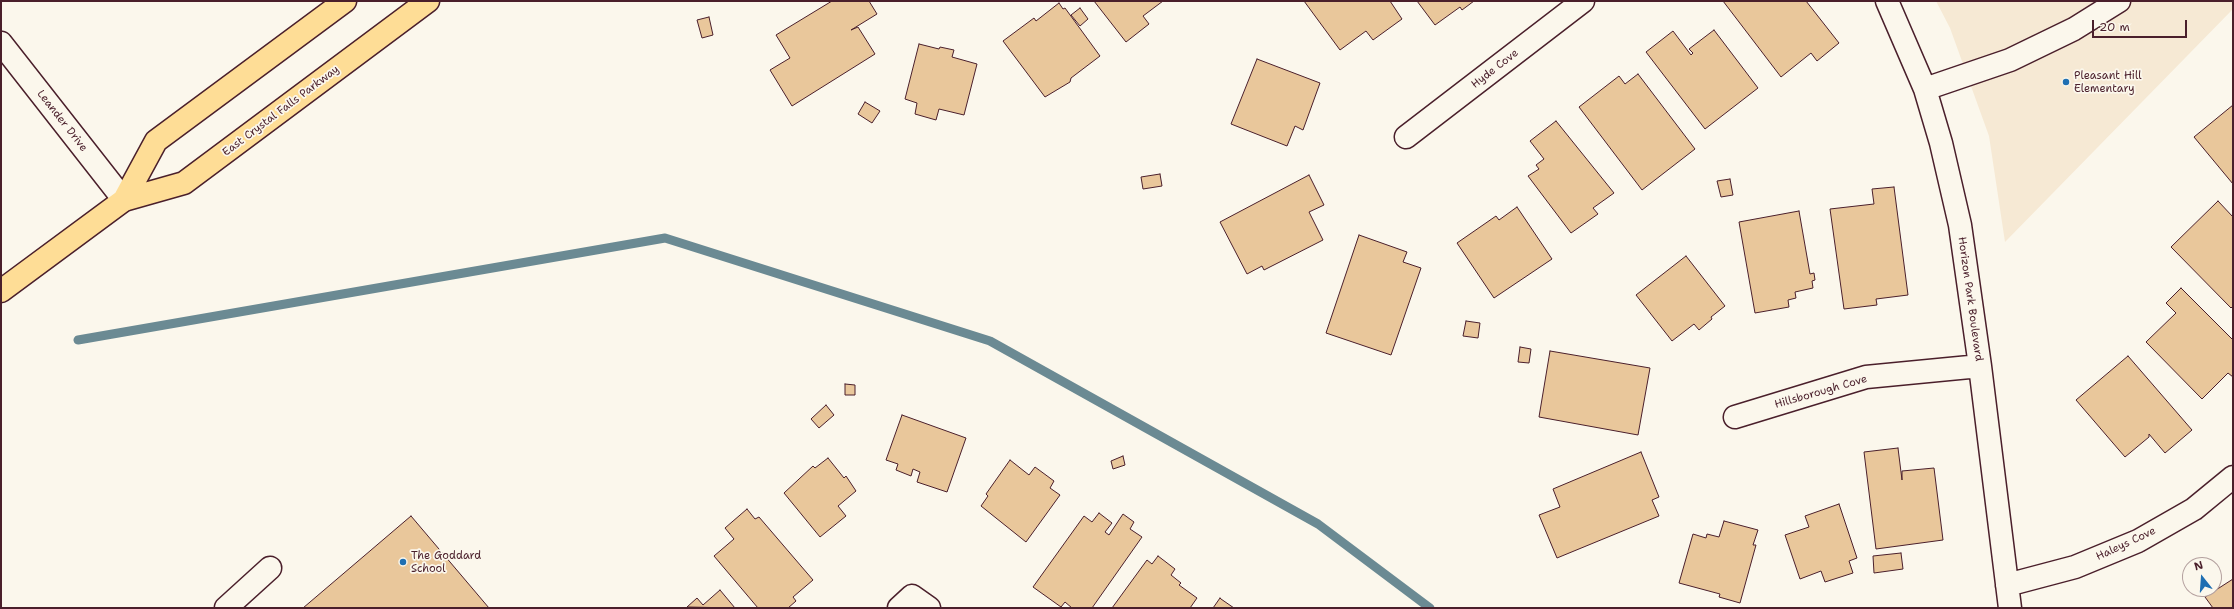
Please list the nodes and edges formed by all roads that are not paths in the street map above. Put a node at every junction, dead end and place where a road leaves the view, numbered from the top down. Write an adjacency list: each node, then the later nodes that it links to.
1 (345, 1): 9 (main road, East Crystal Falls Parkway)
2 (428, 1): 9 (main road, East Crystal Falls Parkway)
3 (1583, 1): 8 (street, Hyde Cove)
4 (1887, 1): 7 (street, Horizon Park Boulevard)
5 (2119, 1): 7 (street)
6 (1, 43): 9 (street, Leander Drive)
7 (1925, 89): 11 (street, Horizon Park Boulevard)
8 (1406, 137)
9 (124, 200): 10 (main road, East Crystal Falls Parkway)
10 (1, 291)
11 (1980, 366): 12 (street, Hillsborough Cove); 15 (street, Horizon Park Boulevard)
12 (1735, 417)
13 (2233, 477): 15 (street, Haleys Cove)
14 (270, 568): 16 (street)
15 (2007, 585): 19 (street, Horizon Park Boulevard)
16 (226, 608)
17 (899, 608): 18 (street)
18 (929, 608)
19 (2010, 608)

